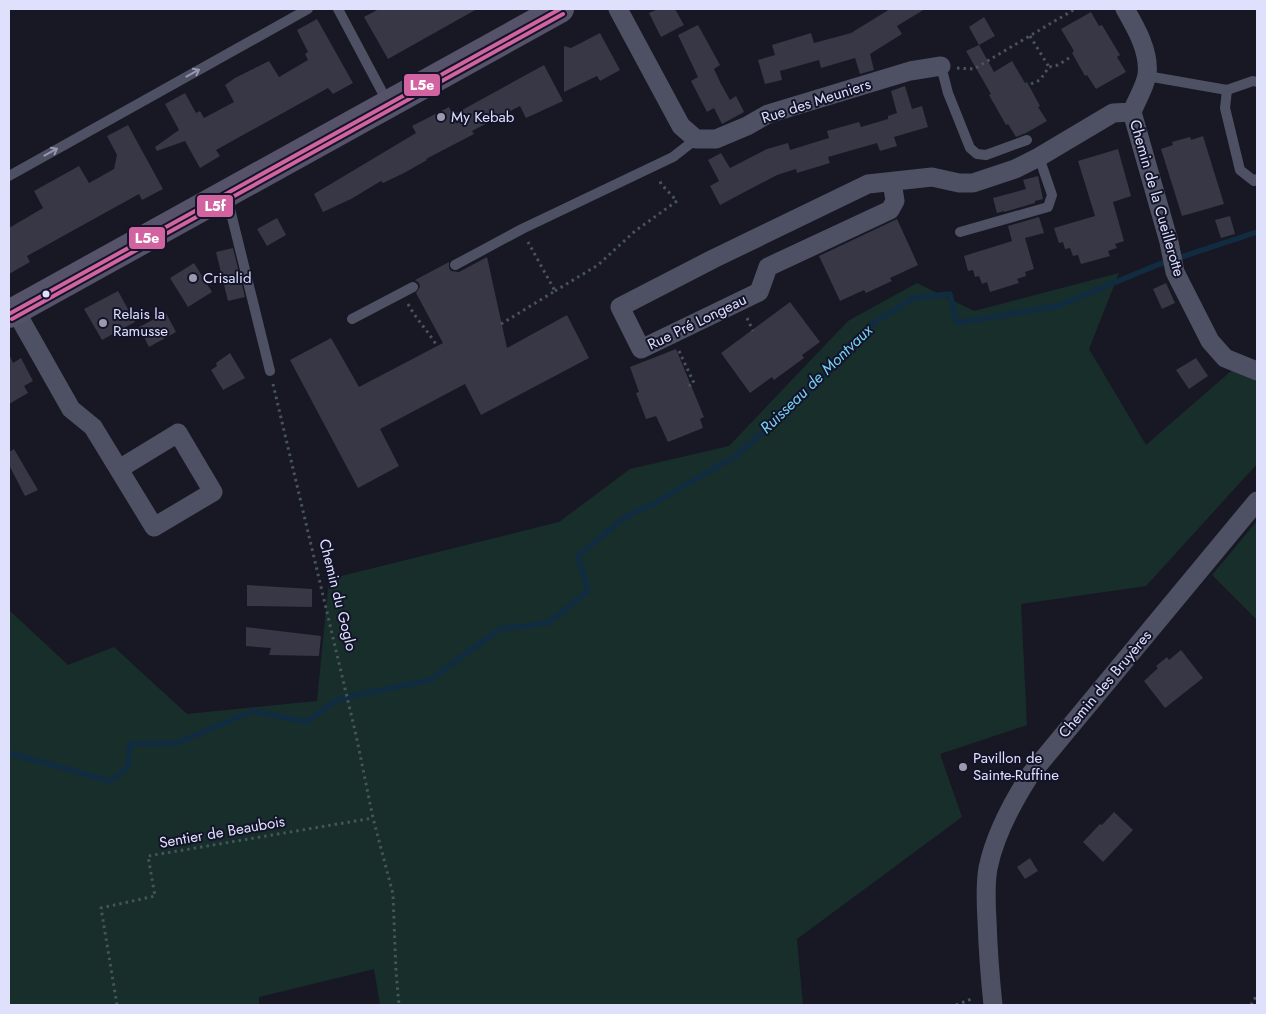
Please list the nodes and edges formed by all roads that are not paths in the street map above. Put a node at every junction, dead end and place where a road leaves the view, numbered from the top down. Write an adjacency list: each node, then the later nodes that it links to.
1 (308, 9): 15 (lane, one-way to 1)
2 (338, 9): 10 (lane)
3 (560, 9): 10 (main road)
4 (618, 9): 12 (street)
5 (1125, 9): 7 (street)
6 (941, 66): 12 (street, Rue des Meuniers); 13 (lane)
7 (1147, 76): 9 (lane); 11 (street)
8 (1257, 82): 9 (lane)
9 (1227, 90): 16 (lane)
10 (388, 104): 18 (main road)
11 (1132, 112): 14 (street, Rue Pré Longeau); 25 (street, Chemin de la Cueillerotte)
12 (696, 139): 20 (lane)
13 (1027, 140)
14 (1039, 157): 17 (street, Rue Pré Longeau); 19 (lane)
15 (9, 176)
16 (1257, 179)
17 (892, 182): 17 (street, Rue Pré Longeau)
18 (222, 196): 22 (main road); 24 (lane)
19 (960, 232)
20 (455, 265)
21 (413, 286): 23 (lane)
22 (12, 312): 26 (street)
23 (352, 319)
24 (270, 371)
25 (1257, 371)
26 (119, 469): 26 (street)
27 (1257, 501): 28 (street, Chemin des Bruyères)
28 (993, 1005)

